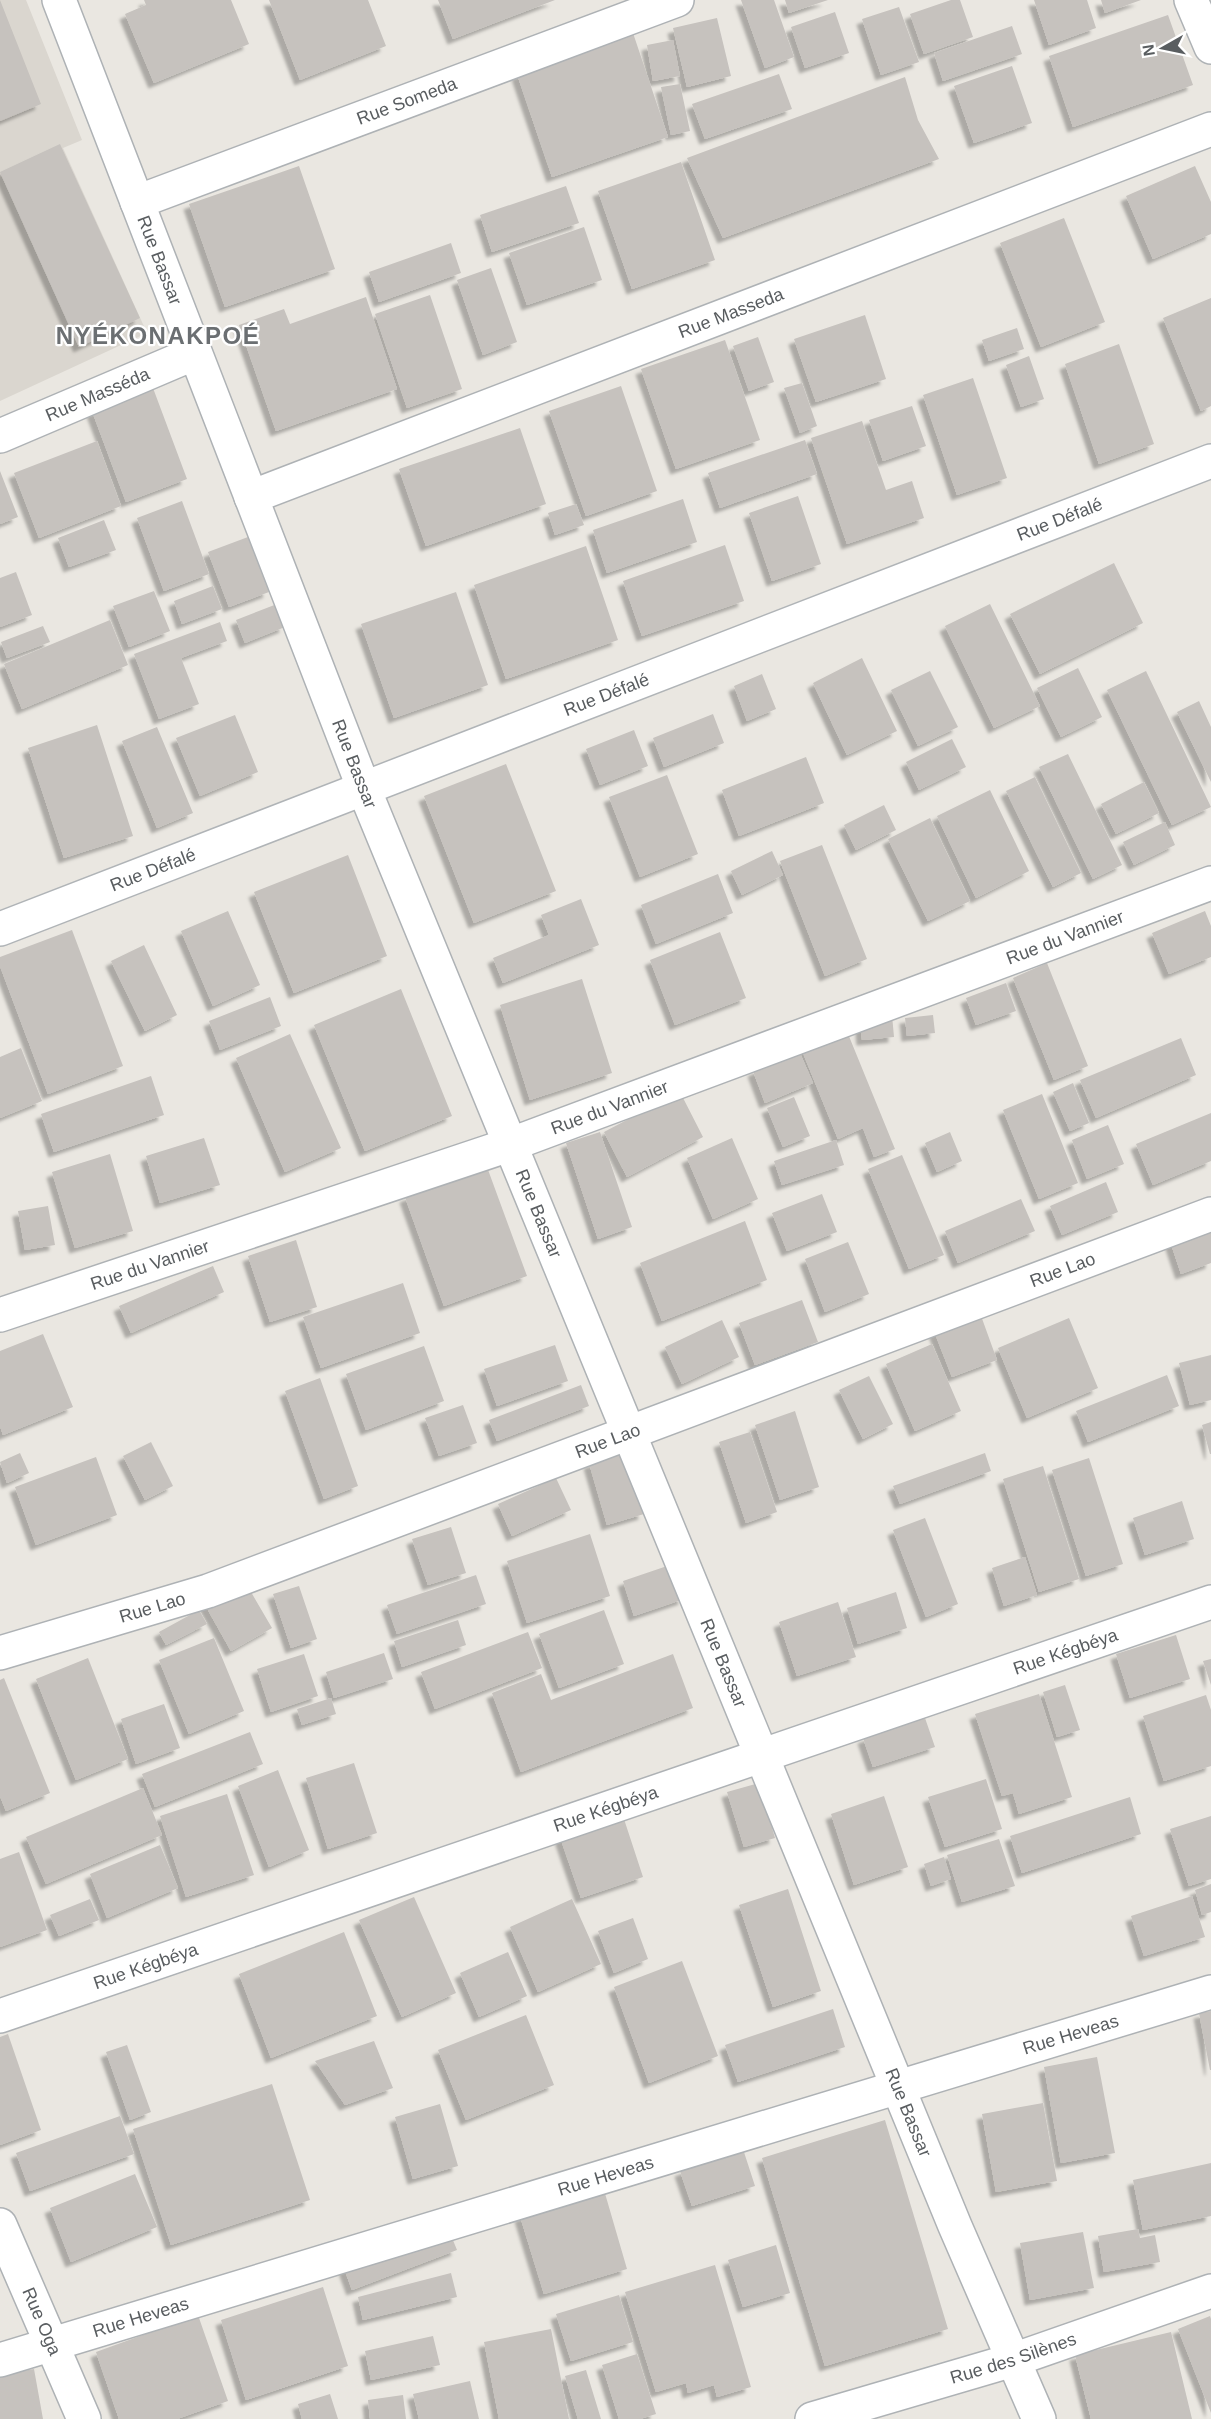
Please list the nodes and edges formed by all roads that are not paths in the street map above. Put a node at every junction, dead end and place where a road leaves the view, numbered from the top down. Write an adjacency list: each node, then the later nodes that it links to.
1 (59, 0): 6 (street, Rue Bassar)
2 (677, 0): 6 (street, Rue Someda)
3 (1191, 0): 4 (street)
4 (1211, 47)
5 (1211, 129): 10 (street, Rue Masseda)
6 (138, 202): 7 (street, Rue Bassar)
7 (195, 353): 8 (street, Rue Masséda); 10 (street, Rue Bassar)
8 (0, 436)
9 (1211, 461): 11 (street, Rue Défalé)
10 (251, 497): 11 (street, Rue Bassar)
11 (364, 789): 13 (street, Rue Défalé); 14 (street, Rue Bassar)
12 (1211, 883): 14 (street, Rue du Vannier)
13 (0, 929)
14 (509, 1145): 16 (street, Rue du Vannier); 17 (street, Rue Bassar)
15 (1211, 1214): 17 (street, Rue Lao)
16 (0, 1315)
17 (629, 1434): 19 (street, Rue Lao); 20 (street, Rue Bassar)
18 (1211, 1602): 20 (street, Rue Kégbéya)
19 (0, 1653)
20 (763, 1756): 22 (street, Rue Kégbéya); 23 (street, Rue Bassar)
21 (1211, 1992): 23 (street, Rue Heveas)
22 (0, 2016)
23 (900, 2088): 26 (street, Rue Heveas); 28 (street, Rue Bassar)
24 (0, 2225): 26 (street, Rue Oga)
25 (1211, 2291): 28 (street, Rue des Silènes)
26 (50, 2345): 27 (street, Rue Heveas); 29 (street, Rue Oga)
27 (0, 2360)
28 (1013, 2360): 30 (street, Rue des Silènes); 31 (street, Rue Bassar)
29 (84, 2419)
30 (812, 2419)
31 (1039, 2419)

